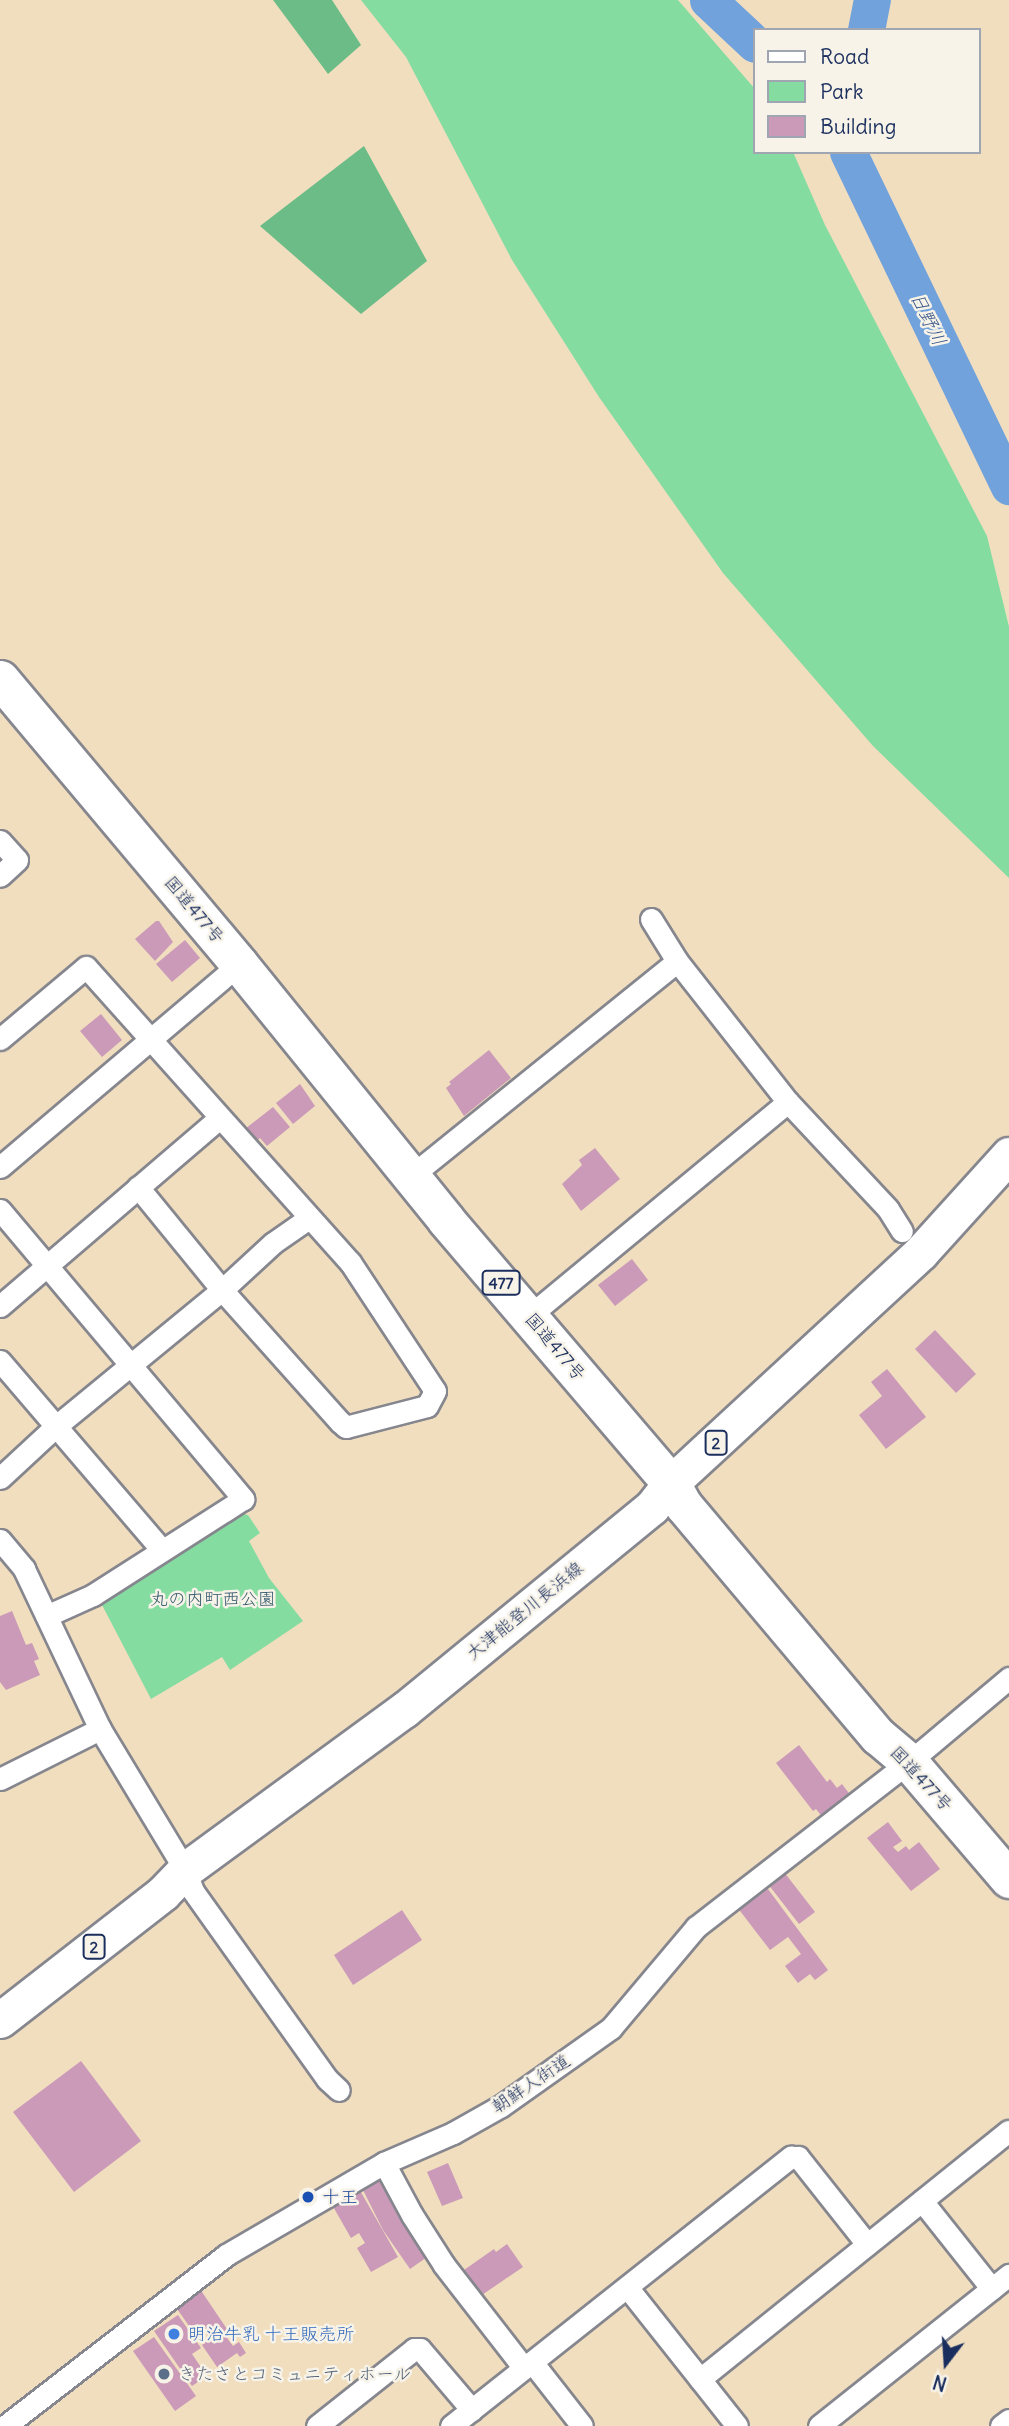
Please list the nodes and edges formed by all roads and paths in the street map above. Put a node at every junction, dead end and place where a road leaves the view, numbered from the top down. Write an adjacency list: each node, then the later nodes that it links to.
1 (0, 679): 6 (highway, 国道477号 / 477)
2 (0, 841): 3 (street)
3 (0, 876)
4 (651, 919): 5 (street)
5 (677, 961): 9 (street); 13 (street)
6 (239, 964): 7 (street); 13 (highway, 国道477号 / 477)
7 (151, 1038): 8 (street); 10 (street); 12 (street)
8 (0, 1039)
9 (788, 1102): 17 (street); 21 (street)
10 (219, 1118): 14 (street); 16 (street)
11 (1009, 1155): 26 (main road, 大津能登川長浜線 / 2)
12 (0, 1167)
13 (411, 1176): 21 (highway, 国道477号 / 477)
14 (138, 1188): 18 (street); 19 (street)
15 (0, 1210): 18 (street)
16 (309, 1219): 19 (street); 19 (street)
17 (902, 1231)
18 (46, 1264): 20 (street); 23 (street)
19 (222, 1290): 23 (street)
20 (0, 1306)
21 (529, 1316): 26 (highway, 国道477号 / 477)
22 (0, 1361): 24 (street)
23 (131, 1365): 24 (street); 28 (street)
24 (55, 1427): 25 (street); 28 (street)
25 (0, 1478)
26 (671, 1483): 32 (highway, 国道477号 / 477); 34 (main road, 大津能登川長浜線 / 2)
27 (0, 1540): 29 (street)
28 (161, 1549): 29 (street)
29 (46, 1616): 31 (street)
30 (1009, 1678): 32 (street, 朝鮮人街道)
31 (100, 1729): 33 (street); 34 (street)
32 (909, 1762): 35 (highway, 国道477号 / 477); 39 (street, 朝鮮人街道)
33 (0, 1779)
34 (185, 1870): 36 (main road, 大津能登川長浜線 / 2); 37 (street)
35 (1009, 1878)
36 (0, 2020)
37 (339, 2090)
38 (1009, 2131): 40 (street)
39 (384, 2163): 45 (street); 49 (street, 朝鮮人街道)
40 (922, 2201): 41 (street); 44 (street)
41 (867, 2244): 43 (street); 46 (street)
42 (1009, 2276): 44 (street)
43 (627, 2287): 45 (street); 46 (street)
44 (992, 2289): 54 (street)
45 (528, 2365): 47 (street); 52 (street)
46 (700, 2379): 53 (street)
47 (471, 2410): 50 (street); 51 (street)
48 (1009, 2420): 55 (street)
49 (5, 2426)
50 (317, 2426)
51 (451, 2426)
52 (582, 2426)
53 (737, 2426)
54 (818, 2426)
55 (1001, 2426)

